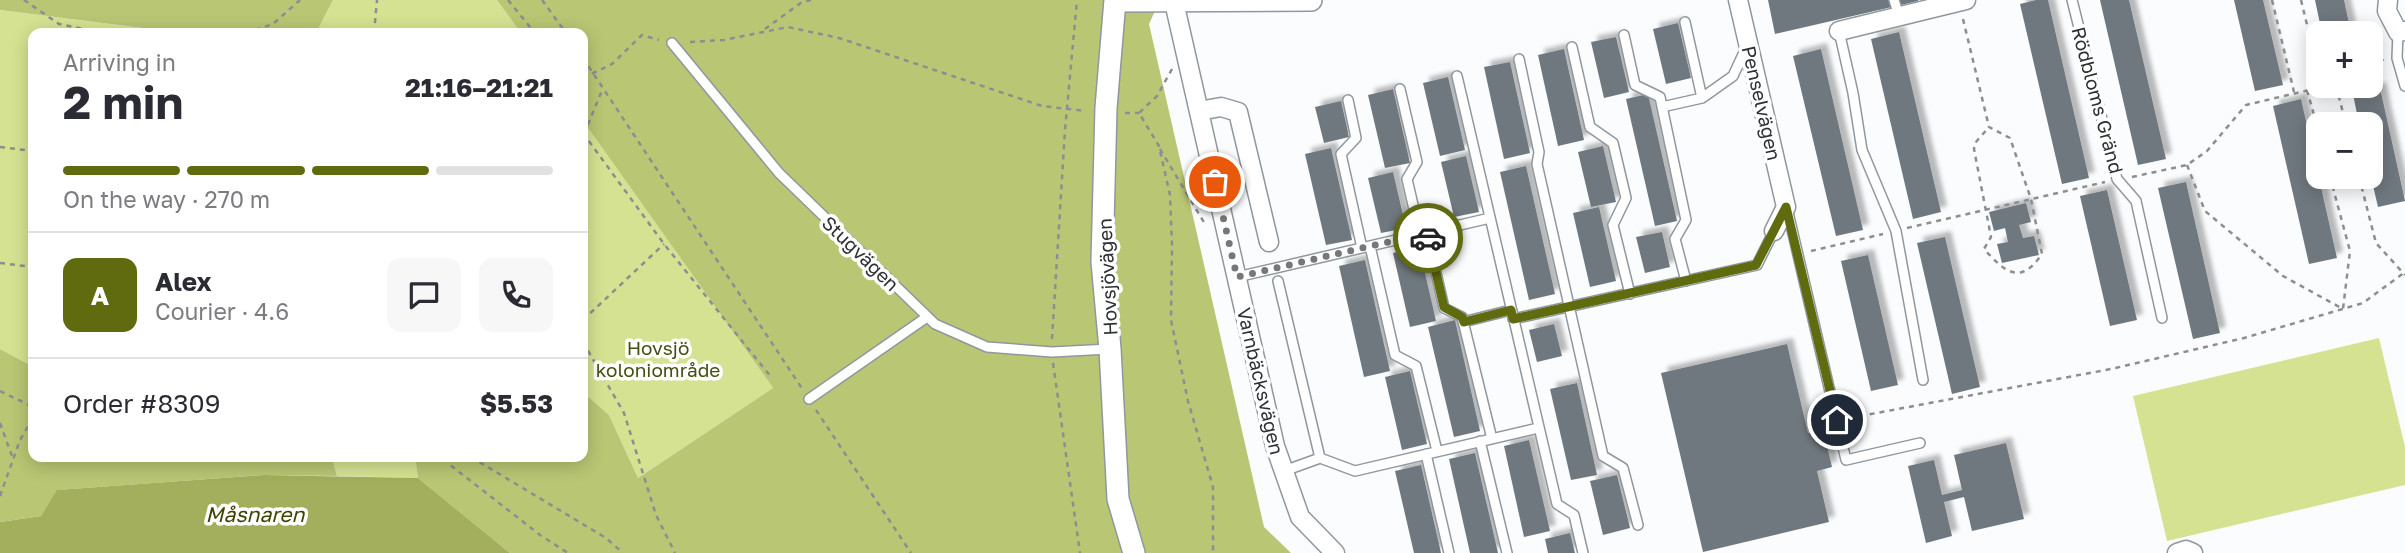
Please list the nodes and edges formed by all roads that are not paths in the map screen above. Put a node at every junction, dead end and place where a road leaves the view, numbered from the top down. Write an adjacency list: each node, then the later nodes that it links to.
1 (1311, 0): 7 (street)
2 (1738, 0): 14 (street, Penselvägen)
3 (2072, 0): 37 (lane, Rödbloms Gränd)
4 (2388, 0): 11 (street)
5 (1115, 1): 7 (street); 39 (street, Hovsjövägen)
6 (1961, 1): 8 (street)
7 (1174, 2): 23 (street, Varnbäcksvägen)
8 (1896, 8): 10 (street)
9 (1685, 22): 20 (lane)
10 (1839, 31): 40 (lane)
11 (2402, 31): 18 (lane)
12 (1624, 35): 22 (lane)
13 (672, 43): 36 (lane, Stugvägen)
14 (1748, 43): 20 (lane); 24 (street, Penselvägen)
15 (1572, 47): 33 (lane)
16 (1519, 59): 34 (lane)
17 (1457, 76): 25 (lane)
18 (2405, 86)
19 (1400, 89): 27 (lane)
20 (1702, 98): 22 (lane)
21 (1348, 100): 29 (lane)
22 (1662, 107): 32 (lane)
23 (1199, 111): 28 (street); 30 (street, Varnbäcksvägen)
24 (1786, 207): 26 (street); 45 (lane, Penselvägen)
25 (1490, 218): 27 (lane); 35 (lane)
26 (1774, 231): 32 (lane)
27 (1423, 234): 29 (lane); 38 (lane)
28 (1269, 242)
29 (1366, 246): 30 (lane); 46 (lane)
30 (1237, 277): 49 (street, Varnbäcksvägen)
31 (1278, 281): 48 (lane)
32 (1686, 281): 33 (lane)
33 (1629, 293): 34 (lane)
34 (1569, 307): 35 (lane); 50 (lane)
35 (1512, 315): 38 (lane); 42 (lane)
36 (927, 317): 39 (lane, Stugvägen); 41 (lane)
37 (2162, 318)
38 (1464, 322): 43 (lane)
39 (1110, 349): 51 (street, Hovsjövägen)
40 (1923, 380)
41 (809, 399)
42 (1538, 428): 43 (lane); 55 (lane)
43 (1492, 439): 44 (lane)
44 (1480, 441): 46 (lane); 54 (lane)
45 (1920, 443)
46 (1437, 452): 47 (lane)
47 (1426, 454): 48 (lane); 53 (lane)
48 (1320, 458): 49 (lane)
49 (1284, 471): 52 (street, Varnbäcksvägen)
50 (1638, 525)
51 (1134, 553)
52 (1335, 553)
53 (1450, 553)
54 (1507, 553)
55 (1583, 553)
56 (2177, 553): 57 (street)
57 (2193, 553)

